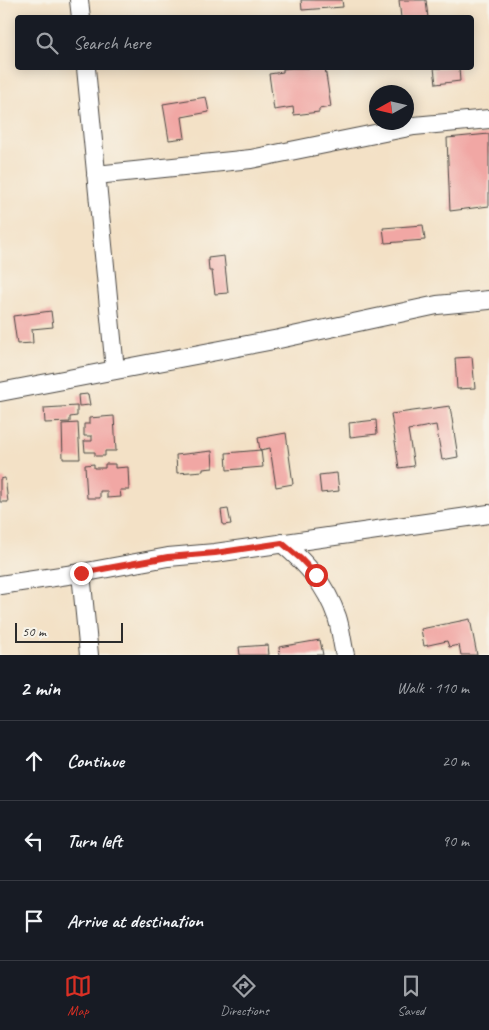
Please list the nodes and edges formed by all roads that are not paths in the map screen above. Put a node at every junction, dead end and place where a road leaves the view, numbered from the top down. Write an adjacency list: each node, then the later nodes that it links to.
1 (79, 0): 2 (street)
2 (81, 15)
3 (86, 70): 5 (street)
4 (489, 119): 5 (street)
5 (96, 176): 7 (street)
6 (489, 300): 7 (street)
7 (115, 370): 8 (street)
8 (0, 392)
9 (489, 514): 10 (street)
10 (282, 543): 11 (street); 14 (street)
11 (81, 573): 12 (street); 13 (street)
12 (0, 585)
13 (89, 655)
14 (345, 655)

